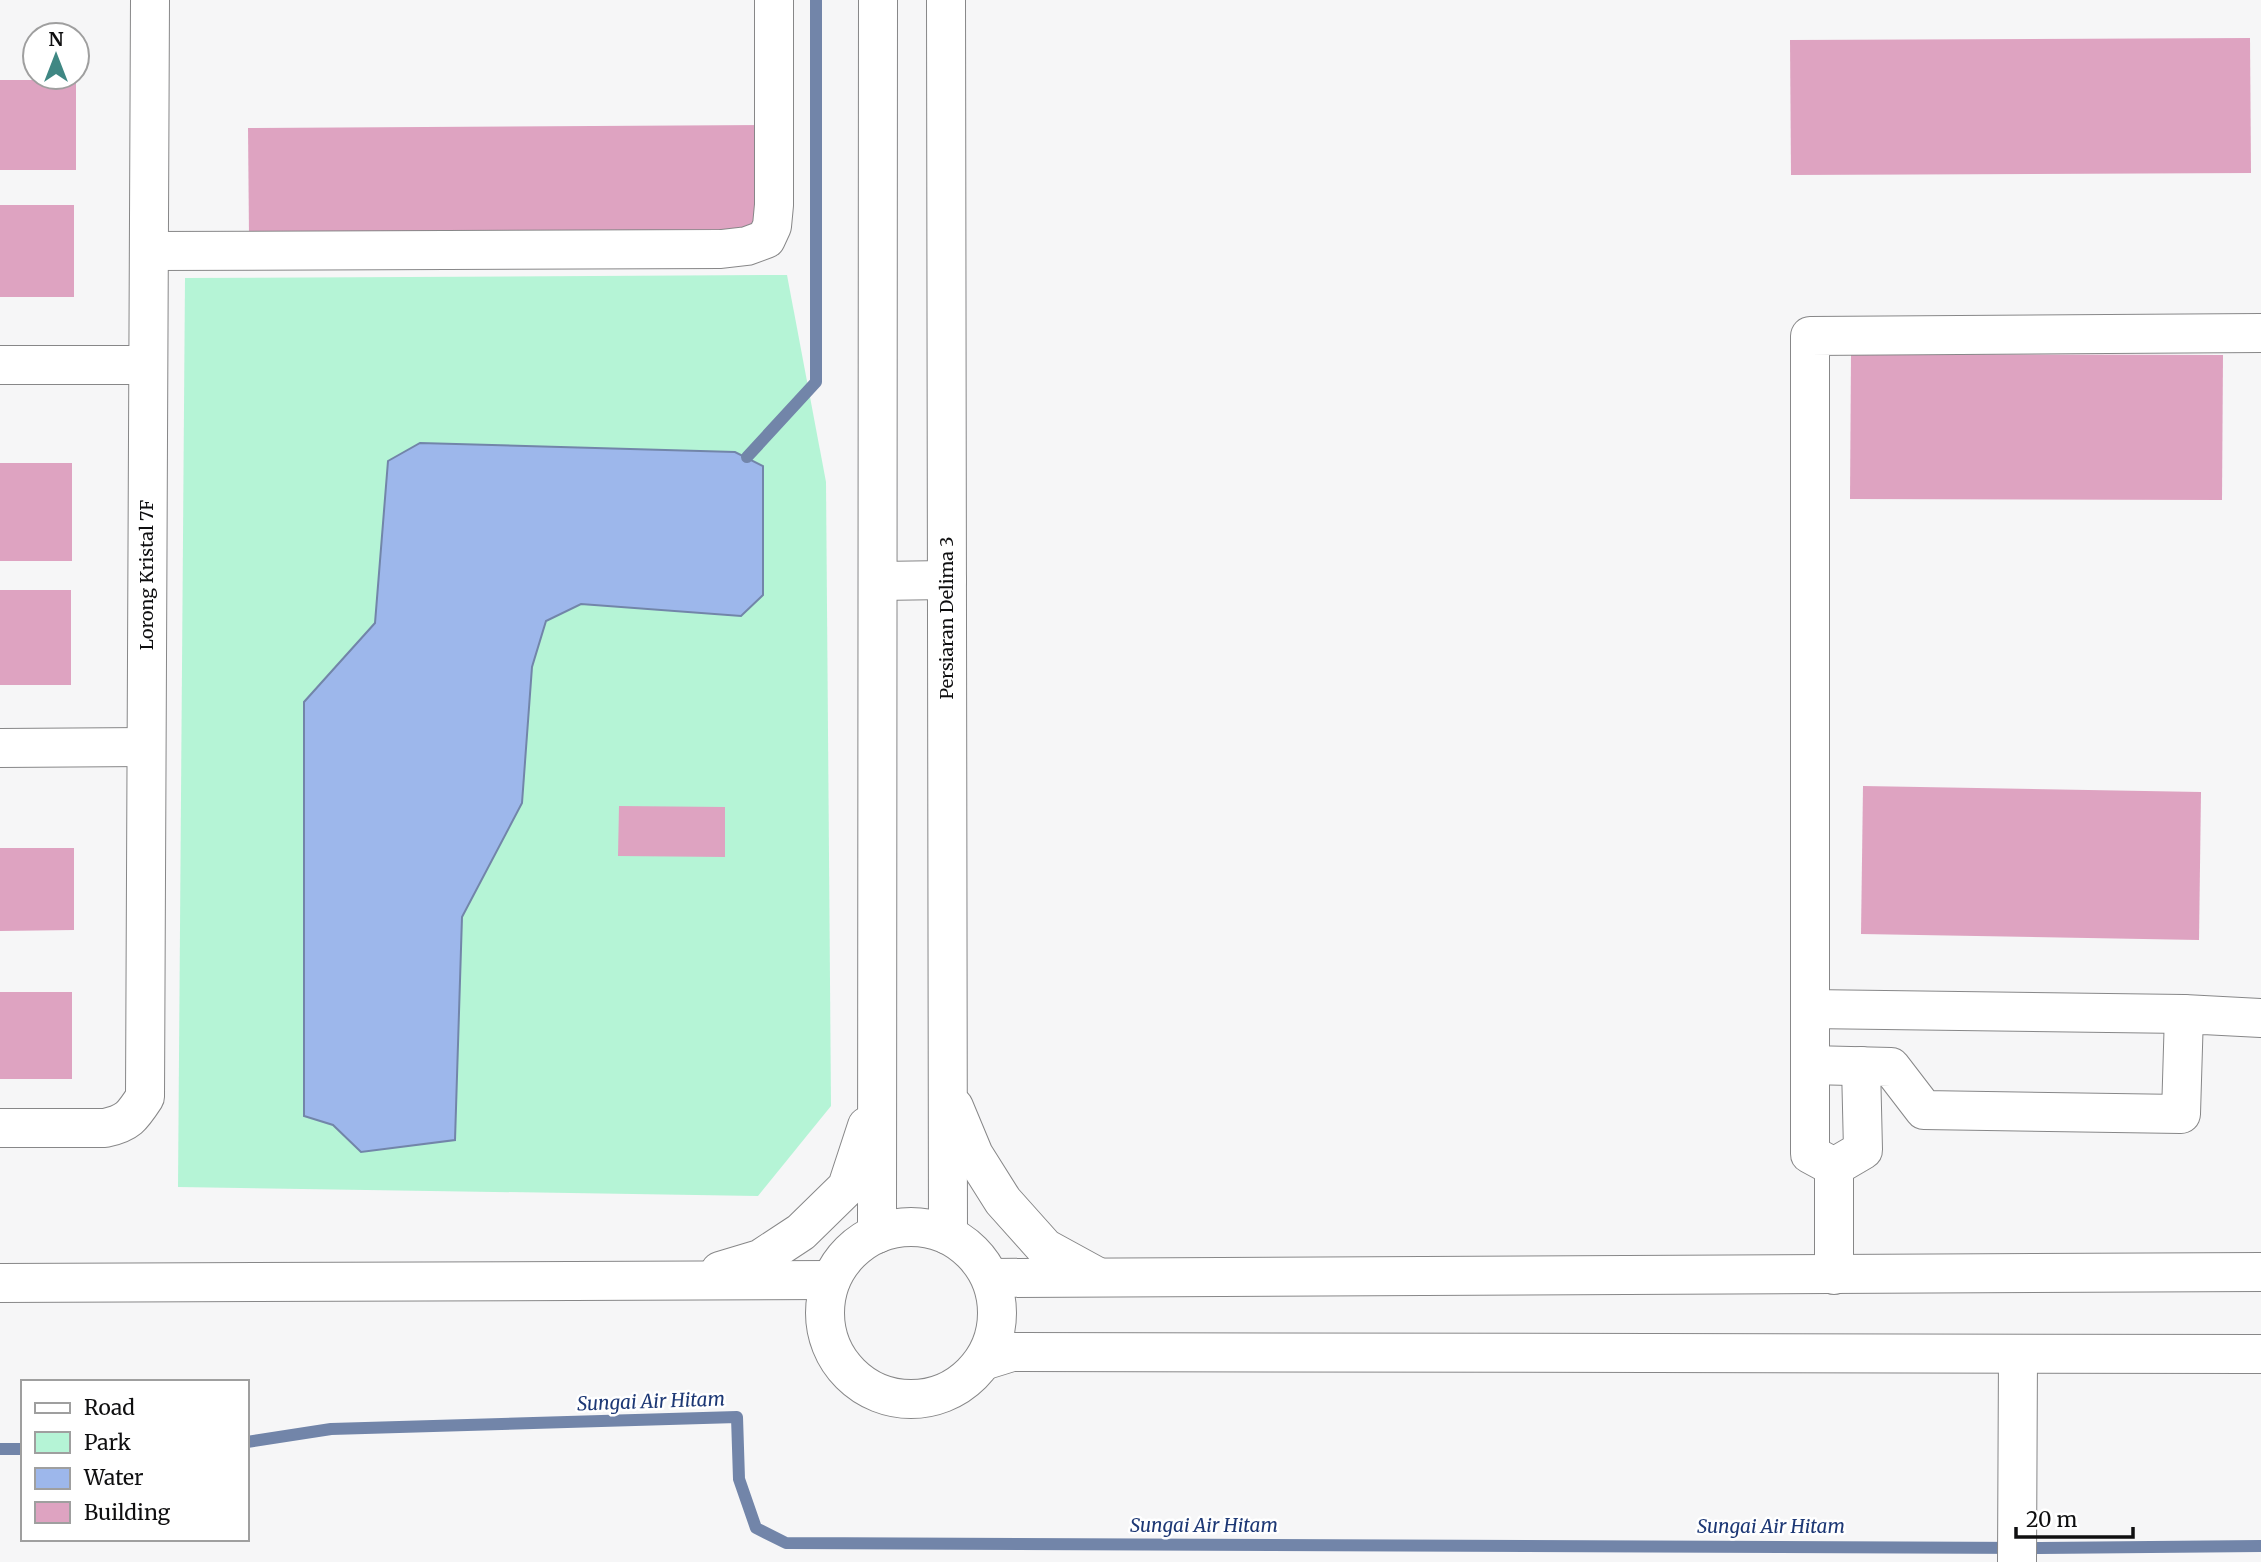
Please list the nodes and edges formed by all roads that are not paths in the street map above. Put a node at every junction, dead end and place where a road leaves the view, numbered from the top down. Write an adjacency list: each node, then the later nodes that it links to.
1 (150, 0): 5 (street, Lorong Kristal 7F)
2 (946, 0): 9 (street, Persiaran Delima 3)
3 (877, 2): 10 (street)
4 (775, 10): 5 (street)
5 (149, 251): 8 (street, Lorong Kristal 7F)
6 (2261, 333): 13 (street)
7 (0, 365): 8 (street)
8 (148, 365): 11 (street, Lorong Kristal 7F)
9 (947, 580): 10 (street); 18 (street, Persiaran Delima 3)
10 (878, 581): 19 (street)
11 (146, 747): 12 (street); 20 (street, Lorong Kristal 7F)
12 (0, 748)
13 (1810, 1009): 14 (street); 16 (street)
14 (2184, 1014): 15 (street); 17 (street)
15 (2261, 1018)
16 (1810, 1065): 17 (street); 21 (street)
17 (1861, 1066): 21 (street)
18 (948, 1092): 23 (street, Persiaran Delima 3); 28 (street)
19 (877, 1093): 22 (street); 29 (street)
20 (0, 1128)
21 (1835, 1167): 25 (street)
22 (877, 1234): 23 (street); 27 (street)
23 (948, 1235): 26 (street)
24 (2261, 1272): 25 (street)
25 (1835, 1275): 28 (street)
26 (991, 1278): 28 (street); 33 (street)
27 (831, 1279): 29 (street); 33 (street)
28 (1101, 1279)
29 (680, 1282): 30 (street)
30 (0, 1283)
31 (2018, 1354): 32 (street); 33 (street); 34 (street)
32 (2261, 1354)
33 (983, 1361)
34 (2017, 1562)

